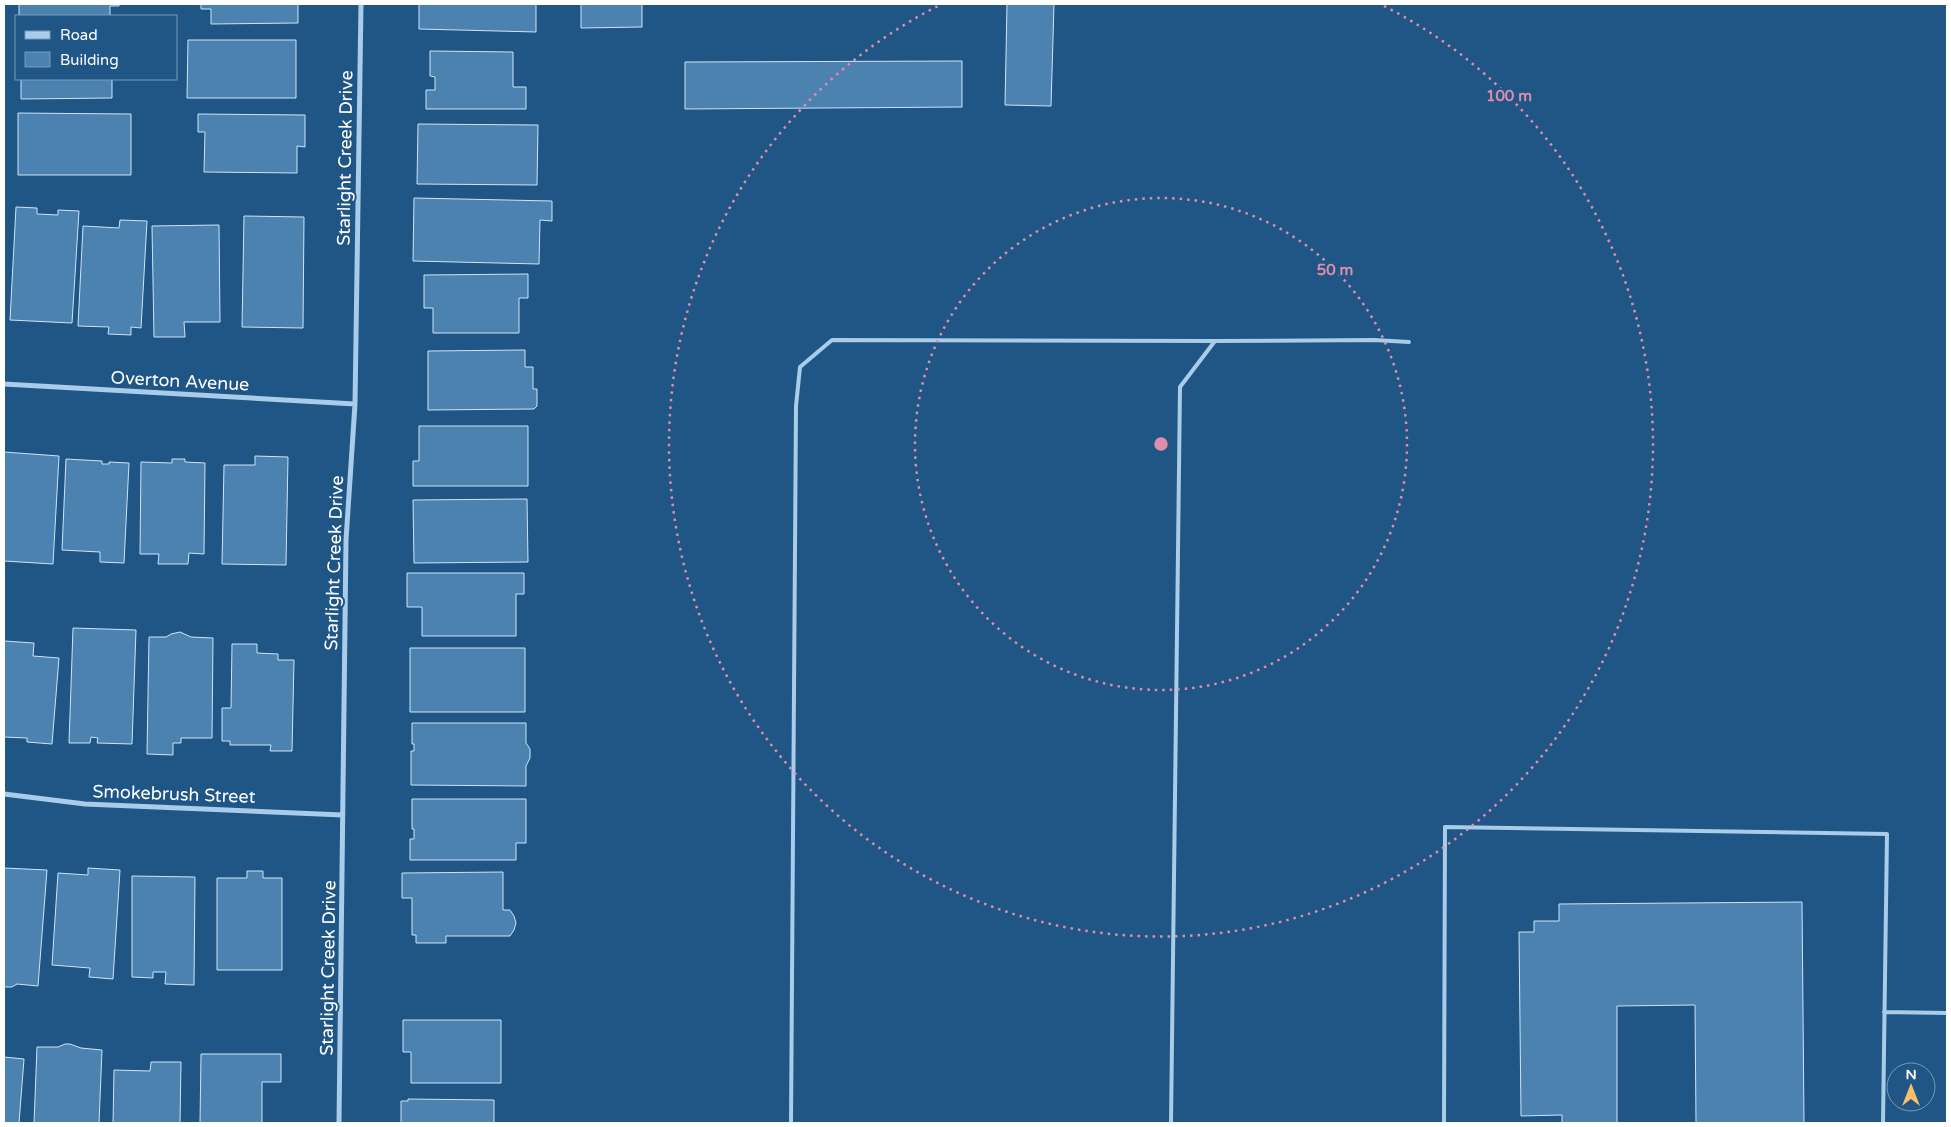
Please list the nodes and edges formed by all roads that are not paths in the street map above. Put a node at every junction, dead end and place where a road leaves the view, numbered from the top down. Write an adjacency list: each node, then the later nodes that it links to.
1 (360, 4): 5 (street, Starlight Creek Drive)
2 (1215, 341): 3 (lane); 11 (lane); 12 (lane)
3 (1409, 342)
4 (4, 384): 5 (street, Overton Avenue)
5 (355, 404): 7 (street, Starlight Creek Drive)
6 (4, 794): 7 (street, Smokebrush Street)
7 (343, 815): 10 (street, Starlight Creek Drive)
8 (1884, 1012): 9 (lane); 13 (lane); 14 (lane)
9 (1947, 1014)
10 (339, 1123)
11 (791, 1123)
12 (1171, 1123)
13 (1444, 1123)
14 (1882, 1123)

